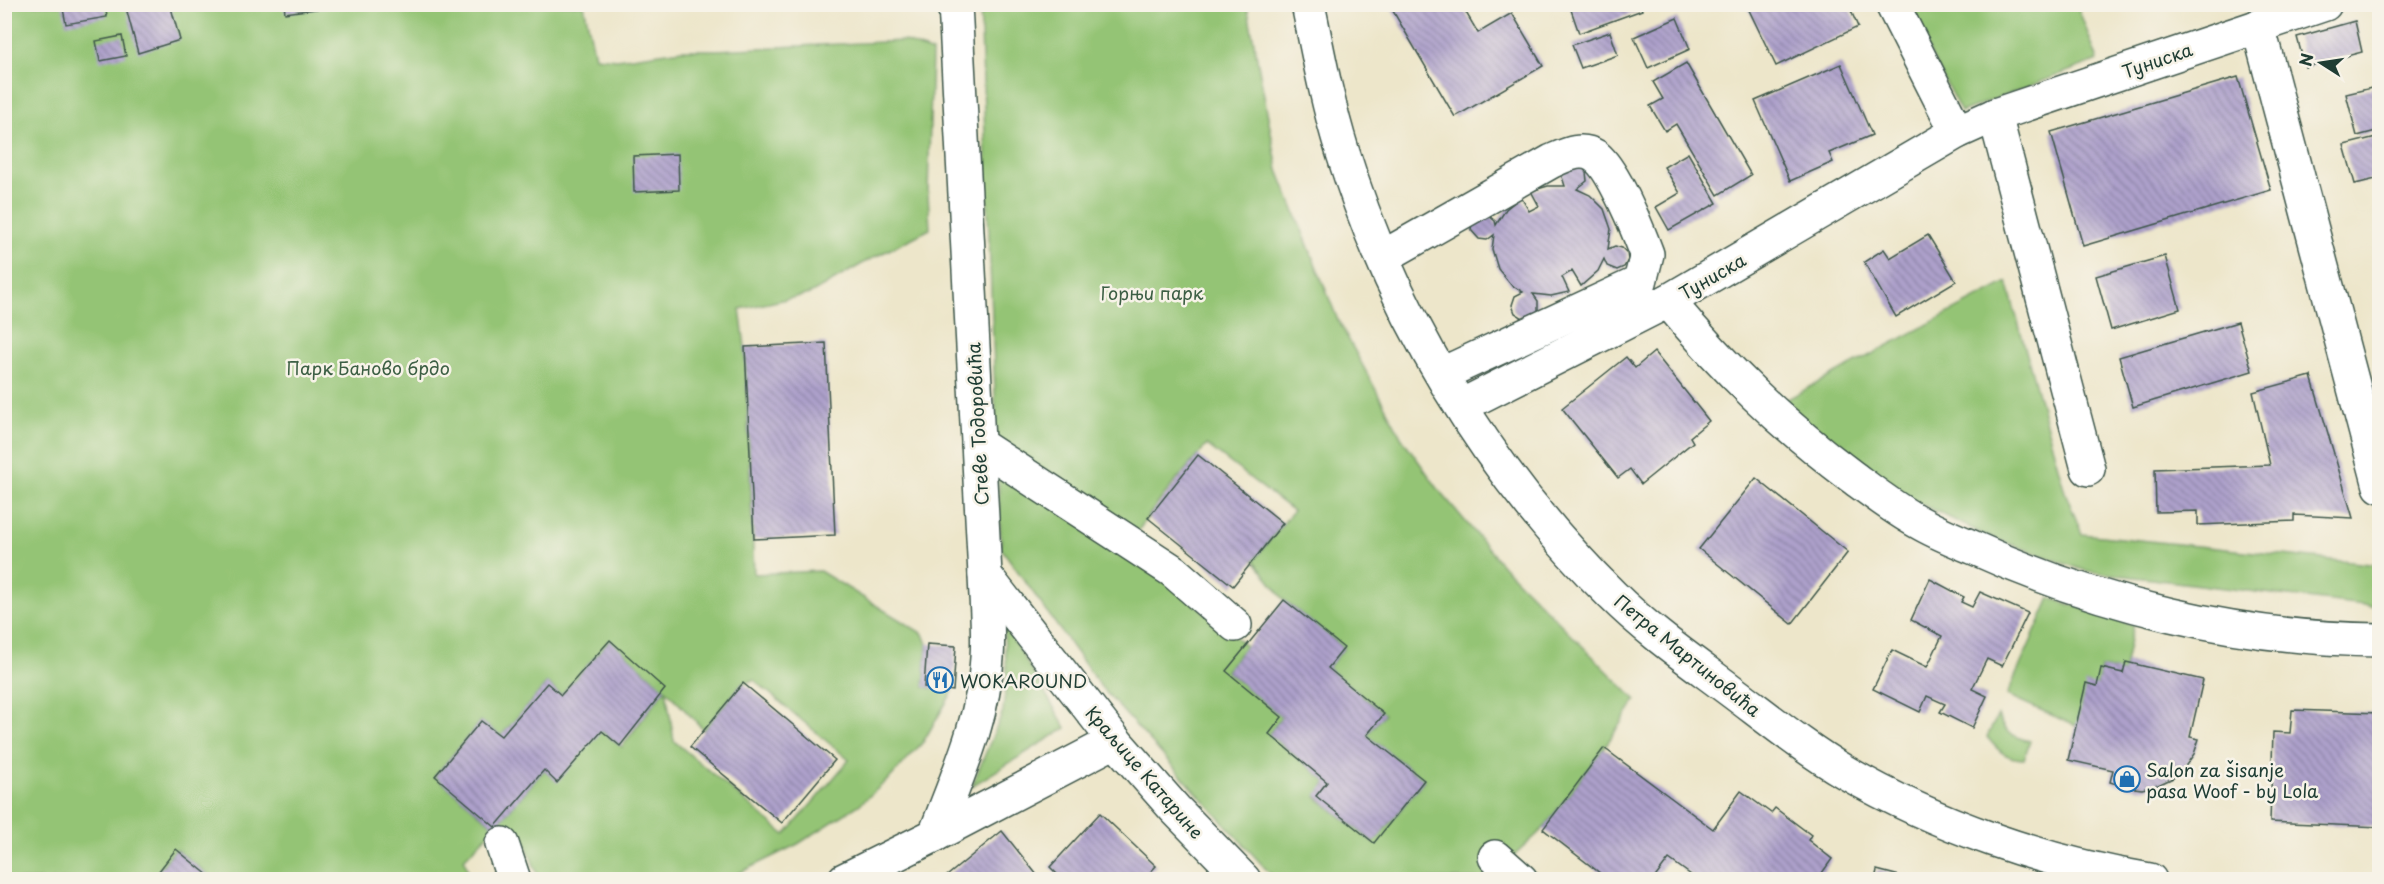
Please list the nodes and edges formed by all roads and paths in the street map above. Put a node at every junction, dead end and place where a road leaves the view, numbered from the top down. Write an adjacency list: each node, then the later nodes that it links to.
1 (955, 4): 12 (street, Стеве Тодоровића)
2 (1308, 4): 8 (street, Петра Мартиновића)
3 (1892, 4): 7 (street)
4 (2325, 4): 5 (street, Туниска)
5 (2258, 26): 6 (street, Туниска); 14 (street)
6 (1995, 115): 7 (street, Туниска); 13 (street)
7 (1957, 132): 9 (street, Туниска)
8 (1383, 257): 10 (street, Петра Мартиновића); 10 (street)
9 (1668, 302): 11 (street, Туниска); 17 (street)
10 (1442, 374): 11 (street, Петра Мартиновића)
11 (1461, 406): 26 (street, Петра Мартиновића)
12 (978, 444): 15 (street, Стеве Тодоровића); 16 (street)
13 (2088, 469)
14 (2379, 486)
15 (985, 575): 18 (street, Краљице Катарине); 19 (street, Стеве Тодоровића)
16 (1235, 625)
17 (2379, 640)
18 (1114, 741): 19 (street); 24 (street, Краљице Катарине)
19 (935, 835): 23 (street)
20 (502, 844): 22 (street)
21 (1495, 857): 25 (street)
22 (514, 879)
23 (844, 879)
24 (1244, 879)
25 (1521, 879)
26 (2150, 879)

